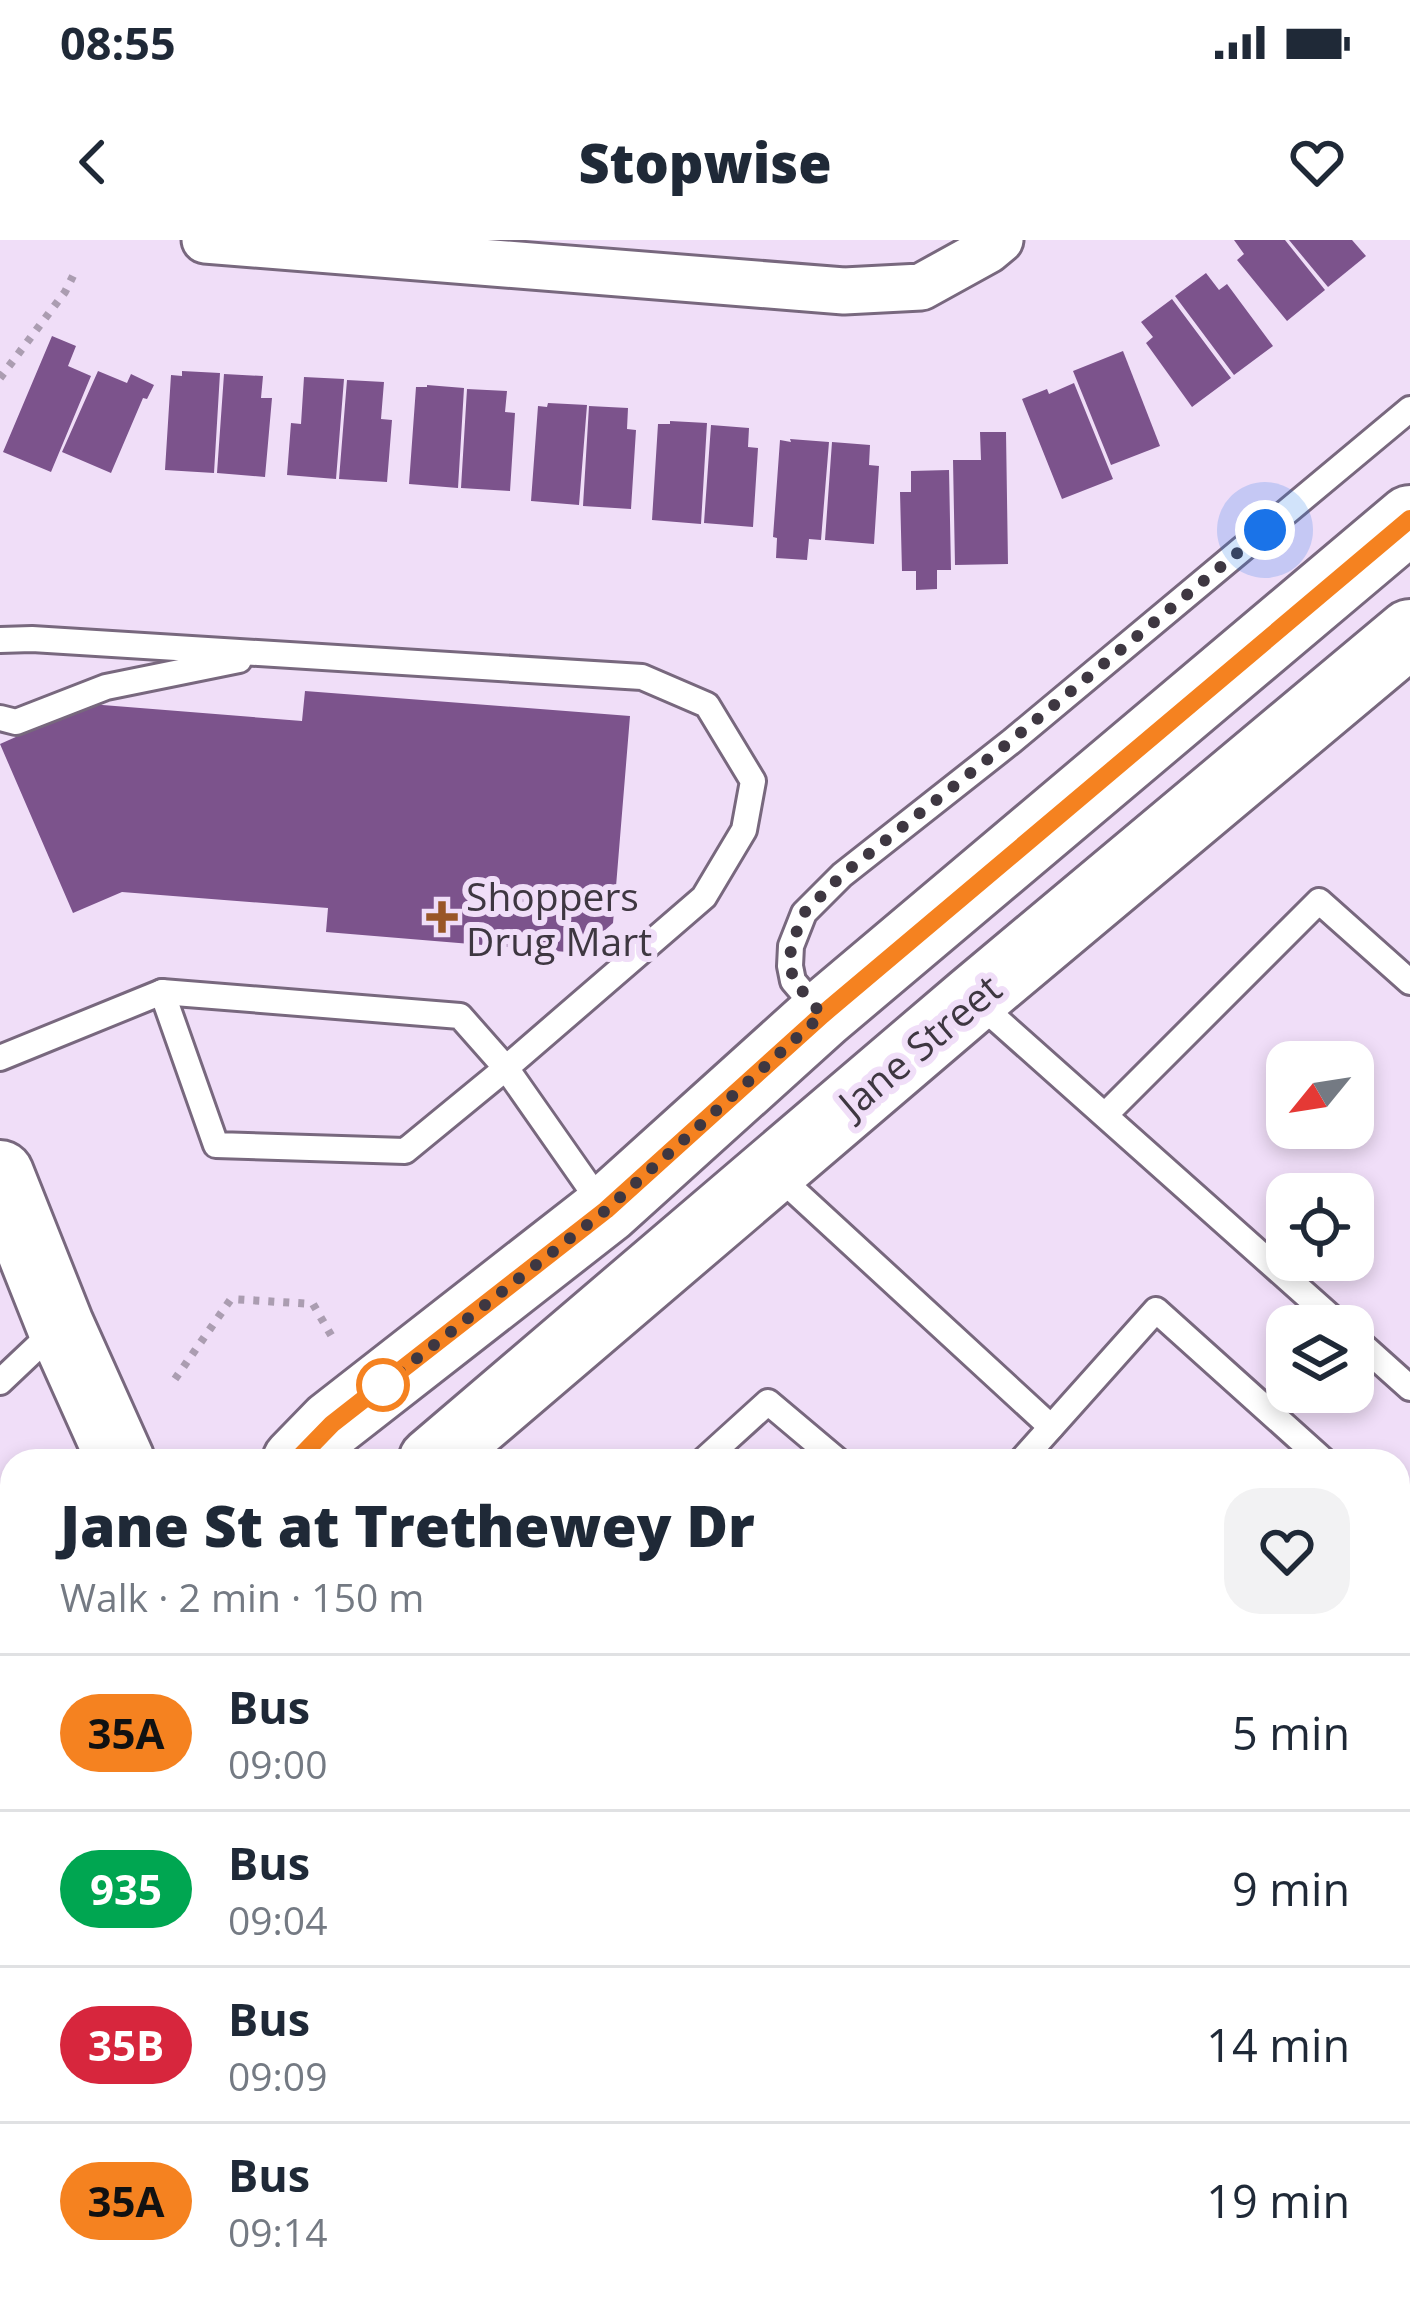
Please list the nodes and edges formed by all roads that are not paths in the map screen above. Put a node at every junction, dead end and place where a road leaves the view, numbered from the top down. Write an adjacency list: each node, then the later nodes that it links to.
1 (206, 240): 2 (street)
2 (1000, 240)
3 (1410, 409): 12 (lane)
4 (1410, 519): 12 (main road)
5 (1410, 633): 11 (main road, Jane Street)
6 (0, 640): 7 (lane)
7 (271, 654): 8 (lane); 14 (lane)
8 (0, 718)
9 (1410, 982): 15 (lane)
10 (162, 992): 13 (lane); 14 (lane); 14 (lane)
11 (973, 999): 15 (lane); 16 (main road, Jane Street)
12 (822, 1015): 18 (main road)
13 (0, 1058)
14 (506, 1068): 18 (lane)
15 (1105, 1114): 19 (lane)
16 (772, 1171): 24 (lane); 27 (main road, Jane Street)
17 (0, 1174): 20 (main road)
18 (606, 1210): 26 (main road)
19 (1318, 1305)
20 (61, 1325): 22 (lane); 25 (main road)
21 (1374, 1356): 23 (lane)
22 (0, 1382)
23 (1410, 1388)
24 (1051, 1427): 30 (lane); 31 (lane)
25 (116, 1449)
26 (308, 1449)
27 (446, 1449)
28 (716, 1449): 29 (lane)
29 (824, 1449)
30 (1032, 1449)
31 (1311, 1449)

